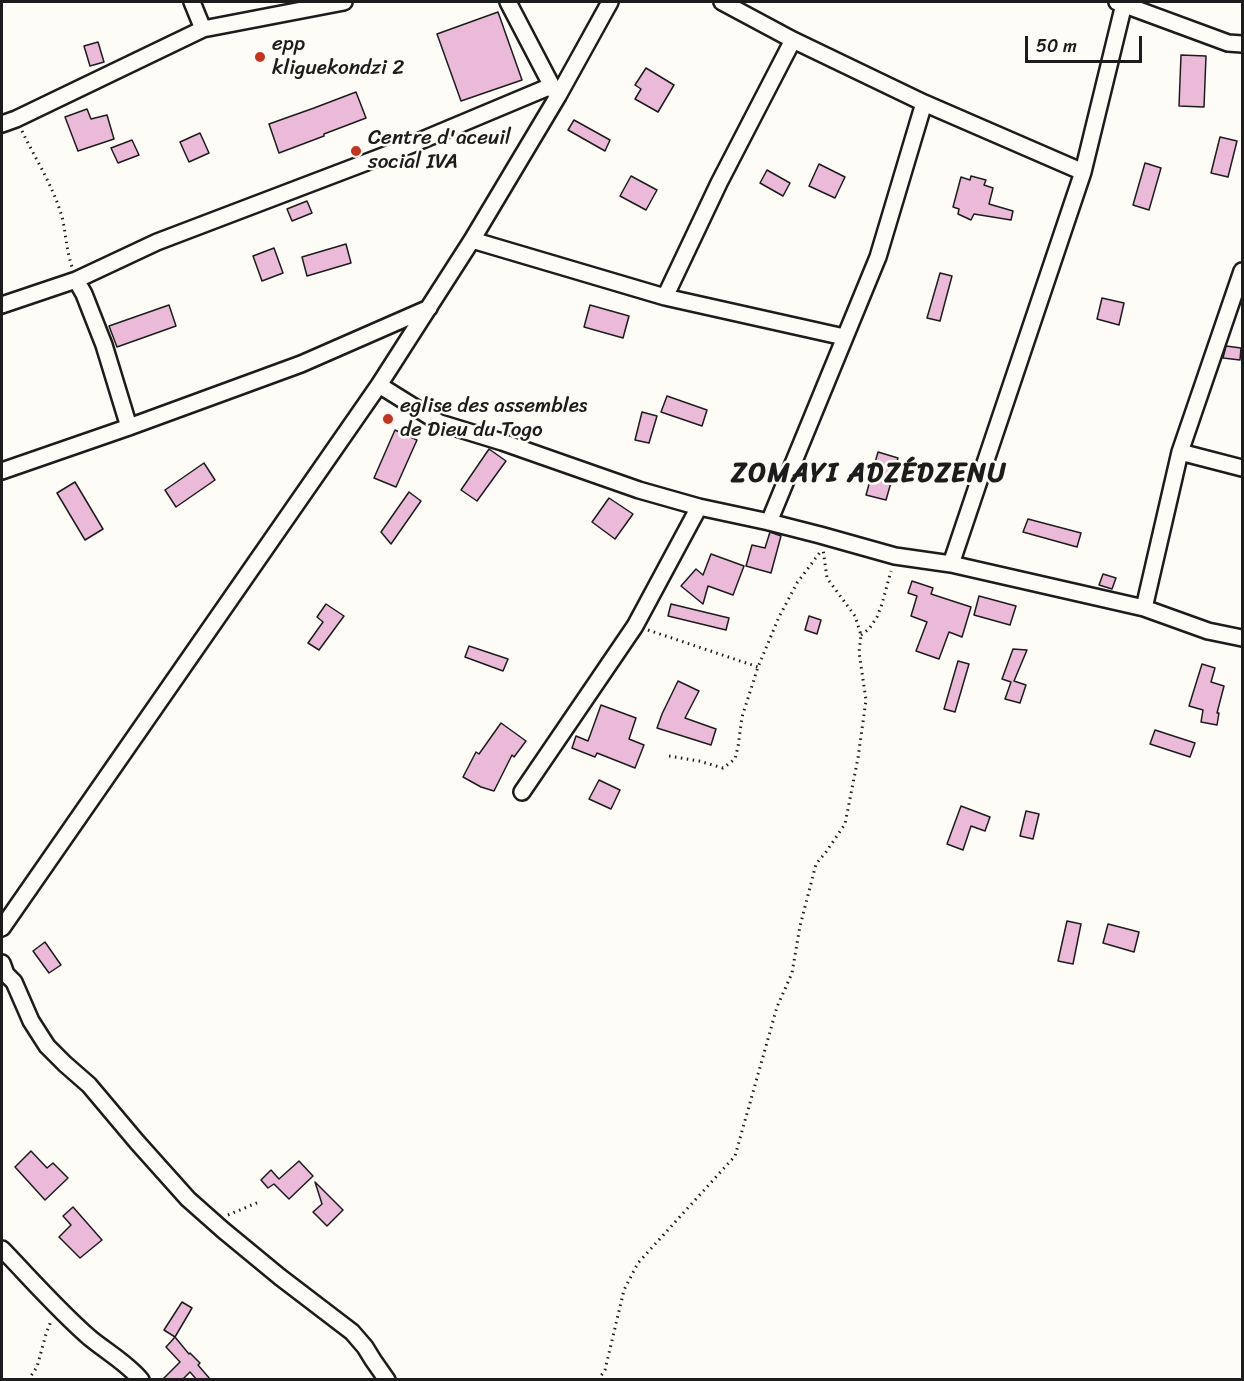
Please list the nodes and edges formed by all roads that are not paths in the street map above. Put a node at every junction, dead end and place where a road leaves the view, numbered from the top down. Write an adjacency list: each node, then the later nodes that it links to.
1 (192, 2): 7 (street)
2 (344, 2): 7 (street)
3 (508, 2): 10 (street)
4 (610, 2): 10 (street)
5 (722, 2): 8 (street)
6 (1120, 3): 9 (street); 13 (street)
7 (203, 29): 12 (street)
8 (793, 40): 11 (street); 17 (street)
9 (1242, 44)
10 (554, 91): 14 (street); 16 (street)
11 (924, 103): 13 (street); 20 (street)
12 (9, 121)
13 (1083, 172): 28 (street)
14 (472, 240): 17 (street); 19 (street)
15 (1242, 271): 23 (street)
16 (76, 280): 18 (street); 22 (street)
17 (665, 297): 20 (street)
18 (2, 305)
19 (429, 308): 21 (street); 22 (street)
20 (844, 337): 27 (street)
21 (379, 386): 26 (street); 32 (street)
22 (129, 427): 25 (street)
23 (1180, 452): 24 (street); 29 (street)
24 (1242, 468)
25 (2, 471)
26 (699, 507): 27 (street); 31 (street)
27 (769, 522): 28 (street)
28 (951, 564): 29 (street)
29 (1144, 608): 30 (street)
30 (1242, 638)
31 (522, 792)
32 (2, 928)
33 (2, 963): 36 (street)
34 (2, 1249): 35 (street)
35 (141, 1380)
36 (387, 1380)

